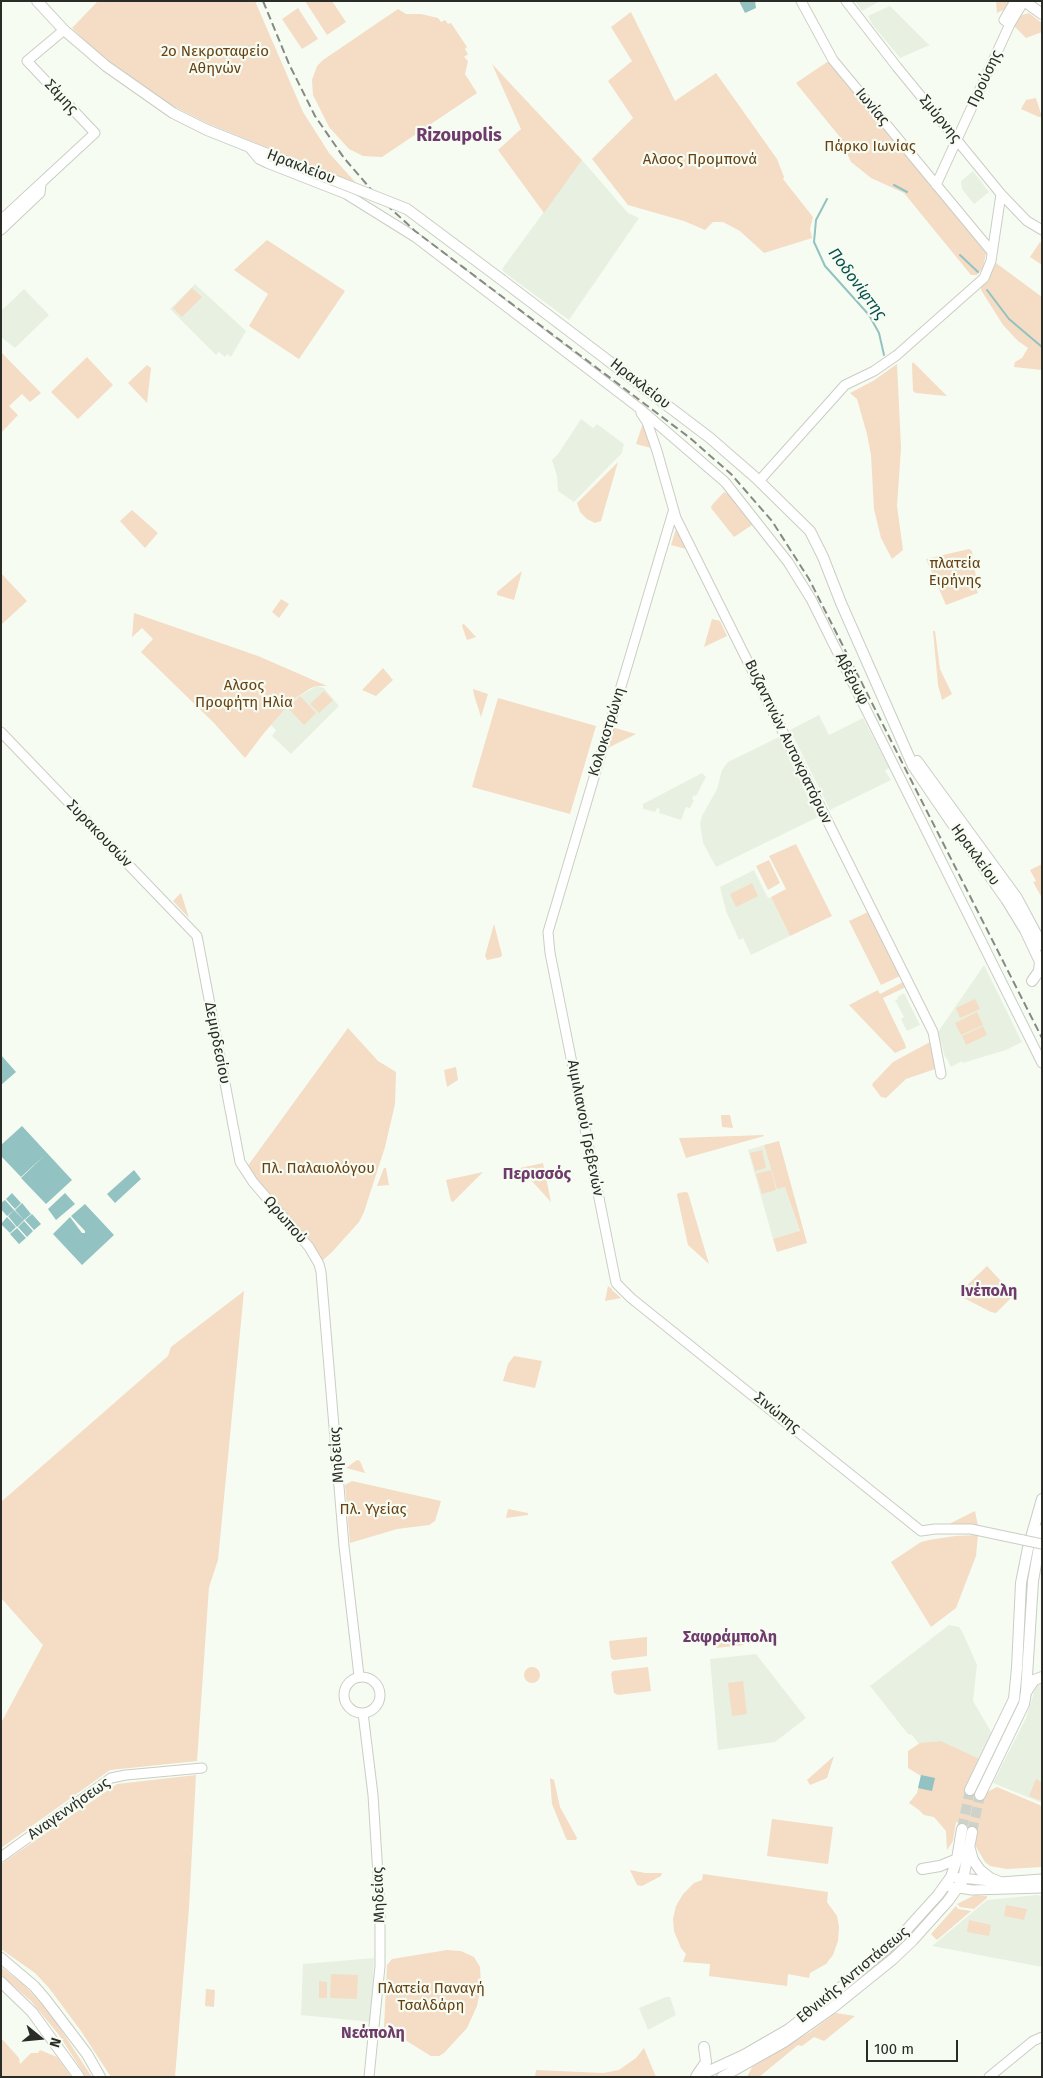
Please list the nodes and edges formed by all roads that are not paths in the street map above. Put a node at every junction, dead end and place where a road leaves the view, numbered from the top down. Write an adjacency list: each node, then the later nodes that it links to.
1 (36, 1): 10 (main road, Ηρακλείου)
2 (800, 1): 14 (street, Ιωνίας)
3 (846, 1): 11 (street, Σμύρνης)
4 (1015, 1): 9 (street, Προύσης)
5 (1024, 1): 8 (main road); 9 (street, Προύσης)
6 (1036, 1): 7 (main road)
7 (1042, 6)
8 (1042, 14)
9 (1007, 22): 11 (street, Προύσης)
10 (64, 30): 12 (main road, Ηρακλείου); 13 (street, Σάμης)
11 (957, 140): 14 (street, Προύσης); 15 (street, Σμύρνης)
12 (249, 146): 20 (street, Ηρακλείου); 21 (main road, Ηρακλείου, bridge)
13 (41, 185): 16 (street); 17 (street)
14 (936, 185): 19 (street, Ιωνίας)
15 (1001, 194): 18 (street, Σμύρνης); 19 (street)
16 (1, 220)
17 (1, 230)
18 (1042, 230)
19 (992, 252): 21 (street)
20 (639, 408): 22 (street, Βυζαντινών Αυτοκρατόρων); 30 (street, Αβέρωφ)
21 (759, 481): 24 (main road, Ηρακλείου)
22 (674, 512): 27 (street, Κολοκοτρώνη); 31 (street, Βυζαντινών Αυτοκρατόρων)
23 (1, 732): 25 (street, Συρακουσών)
24 (906, 746): 26 (main road, Ηρακλείου); 28 (main road, Ηρακλείου)
25 (197, 936): 32 (street, Δεμιρδεσίου)
26 (1042, 945)
27 (550, 953): 34 (street, Αιμιλιανού Γρεβενών)
28 (1041, 963): 29 (main road)
29 (1032, 981)
30 (1042, 1064)
31 (941, 1074)
32 (237, 1151): 33 (street, Ωρωπού)
33 (319, 1264): 38 (street, Μηδείας)
34 (631, 1298): 37 (street, Σινώπης, bridge)
35 (1042, 1499): 43 (main road)
36 (1042, 1530): 40 (main road)
37 (1042, 1544)
38 (359, 1676): 41 (street); 41 (street)
39 (1042, 1677): 40 (main road)
40 (1026, 1692): 44 (main road)
41 (363, 1713): 62 (street, Μηδείας)
42 (202, 1768): 46 (street, Αναγεννήσεως)
43 (970, 1790)
44 (980, 1795)
45 (970, 1848): 47 (main road, Εθνικής Αντιστάσεως); 50 (main road, Εθνικής Αντιστάσεως); 52 (main road)
46 (1, 1857)
47 (957, 1859): 48 (main road); 51 (main road, Εθνικής Αντιστάσεως)
48 (922, 1869)
49 (1042, 1879): 52 (street)
50 (963, 1880): 51 (street); 52 (street); 54 (main road, Εθνικής Αντιστάσεως)
51 (948, 1881): 54 (street); 63 (main road, Εθνικής Αντιστάσεως)
52 (1000, 1882)
53 (1042, 1888): 54 (street)
54 (957, 1889): 64 (main road, Εθνικής Αντιστάσεως)
55 (1, 1958): 61 (main road)
56 (1, 1982): 60 (main road)
57 (1042, 2031): 58 (street)
58 (1036, 2042): 65 (street)
59 (704, 2047): 63 (main road)
60 (79, 2077)
61 (100, 2077)
62 (369, 2077)
63 (696, 2077)
64 (722, 2077)
65 (989, 2077)

